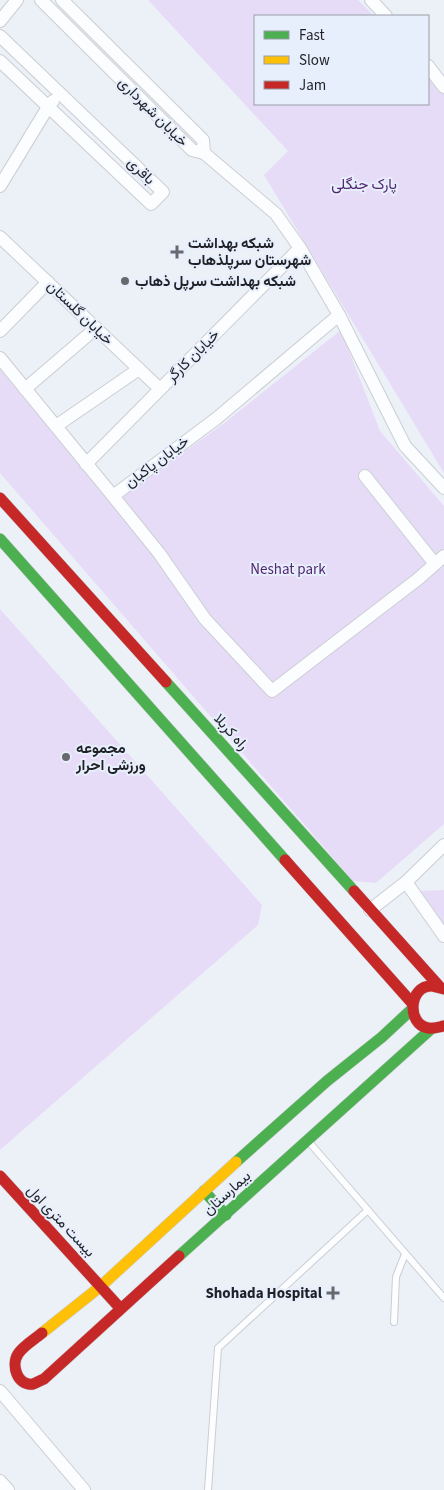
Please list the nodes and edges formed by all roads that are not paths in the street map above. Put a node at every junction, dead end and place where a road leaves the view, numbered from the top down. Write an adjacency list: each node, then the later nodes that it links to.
1 (17, 0): 6 (street)
2 (41, 0): 15 (street, خیابان شهرداری)
3 (62, 0): 15 (street, خیابان شهرداری)
4 (371, 0): 5 (street)
5 (385, 15)
6 (0, 21)
7 (0, 36): 9 (street, باقری)
8 (0, 61): 11 (street, باقری)
9 (32, 67): 11 (street); 13 (street, باقری)
10 (429, 67): 12 (street)
11 (20, 80): 14 (street, باقری)
12 (444, 87)
13 (60, 93): 14 (street); 14 (street, باقری)
14 (48, 107): 16 (street)
15 (204, 153): 18 (street)
16 (0, 186)
17 (0, 237): 19 (street, خیابان گلستان)
18 (300, 248): 20 (street); 26 (street, خیابان کارگر)
19 (48, 282): 21 (street, خیابان گلستان); 22 (street)
20 (340, 315): 30 (street); 31 (street, خیابان پاکبان)
21 (96, 328): 24 (street, خیابان گلستان); 25 (street)
22 (0, 330)
23 (0, 358): 25 (street, خیابان پاکبان)
24 (139, 369): 26 (street, خیابان گلستان); 27 (street)
25 (25, 389): 27 (street, خیابان پاکبان)
26 (160, 389): 28 (street, خیابان کارگر)
27 (56, 426): 28 (street, خیابان پاکبان)
28 (86, 464): 31 (street, خیابان پاکبان)
29 (365, 476): 34 (street)
30 (444, 488)
31 (113, 496): 34 (street)
32 (0, 498): 37 (main road, راه کربلا)
33 (0, 539): 40 (main road)
34 (439, 560)
35 (444, 845): 36 (street)
36 (406, 882): 37 (street); 38 (street)
37 (370, 910): 39 (main road, راه کربلا)
38 (444, 936)
39 (441, 987): 40 (main road, بیمارستان)
40 (412, 1007): 41 (main road); 44 (main road, بیمارستان)
41 (439, 1030): 42 (main road, بیمارستان)
42 (308, 1141): 45 (lane); 46 (main road, بیمارستان)
43 (0, 1176): 48 (main road, بیست متری اول)
44 (204, 1191): 46 (main road); 48 (main road, بیمارستان)
45 (368, 1210): 47 (lane); 56 (lane)
46 (226, 1215): 50 (main road, بیمارستان)
47 (406, 1254): 49 (lane); 51 (lane)
48 (101, 1286): 50 (main road, بیست متری اول); 50 (main road, بیمارستان)
49 (444, 1298)
50 (120, 1308)
51 (394, 1322)
52 (0, 1391): 55 (street)
53 (0, 1481): 54 (street)
54 (8, 1490)
55 (84, 1490)
56 (208, 1490)

